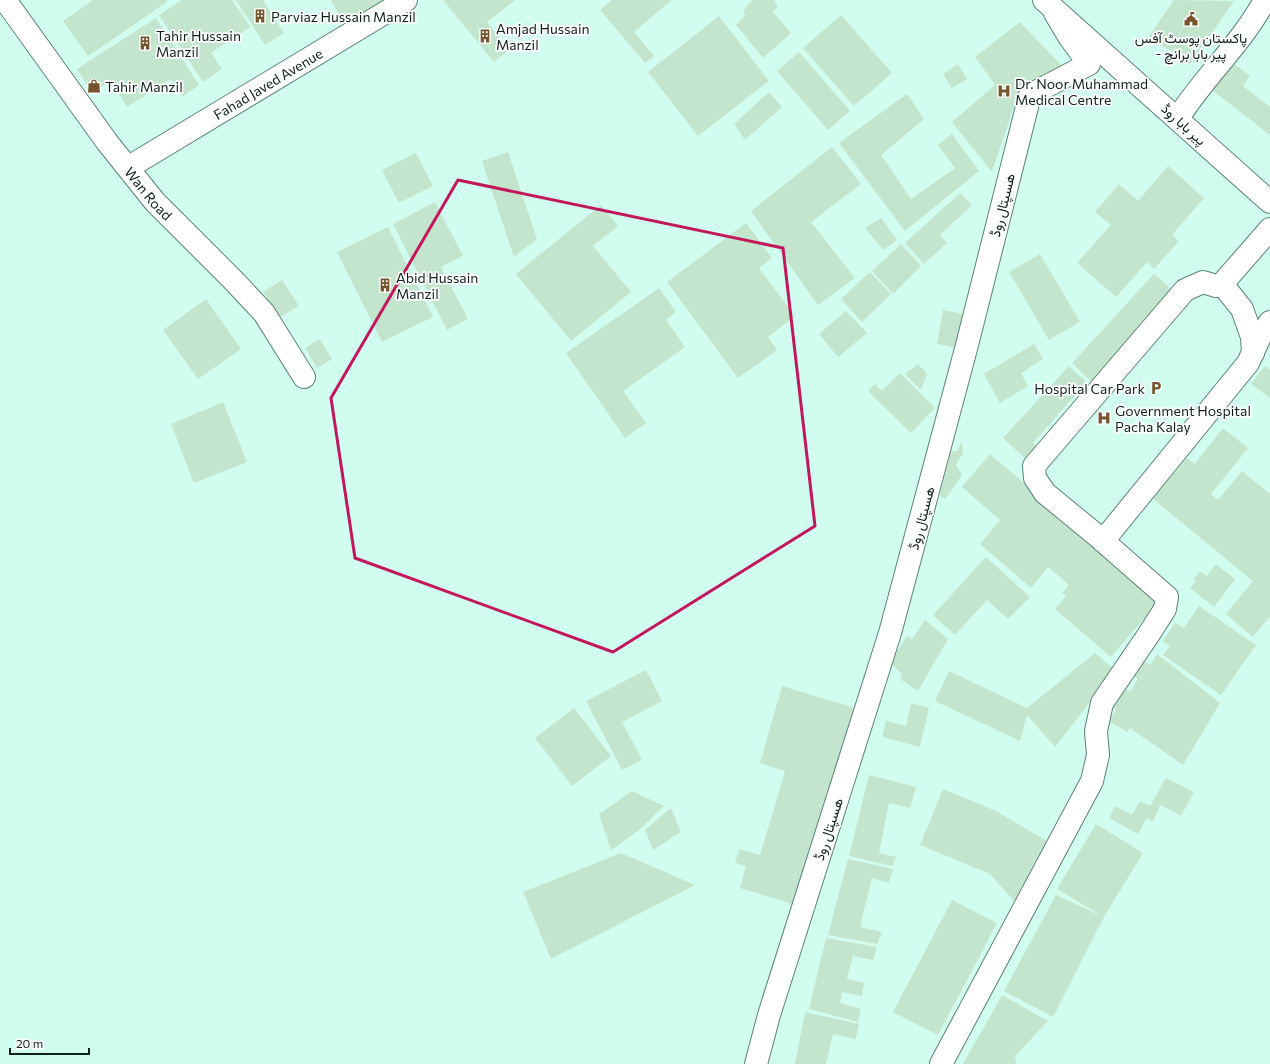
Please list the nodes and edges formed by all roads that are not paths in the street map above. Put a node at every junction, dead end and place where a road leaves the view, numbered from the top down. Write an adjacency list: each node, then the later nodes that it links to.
1 (5, 0): 6 (street, Wan Road)
2 (406, 0): 6 (street, Fahad Javed Avenue)
3 (1265, 0): 5 (street)
4 (1048, 4): 5 (street, پیر بابا روڈ); 14 (street, ھسپتال روڈ)
5 (1178, 118): 7 (street, پیر بابا روڈ)
6 (129, 167): 12 (street, Wan Road)
7 (1270, 202)
8 (1270, 229): 9 (street)
9 (1222, 284): 11 (street); 13 (street)
10 (1270, 322): 11 (street)
11 (1253, 353): 13 (street)
12 (304, 377)
13 (1103, 541): 15 (street)
14 (756, 1064)
15 (941, 1064)

